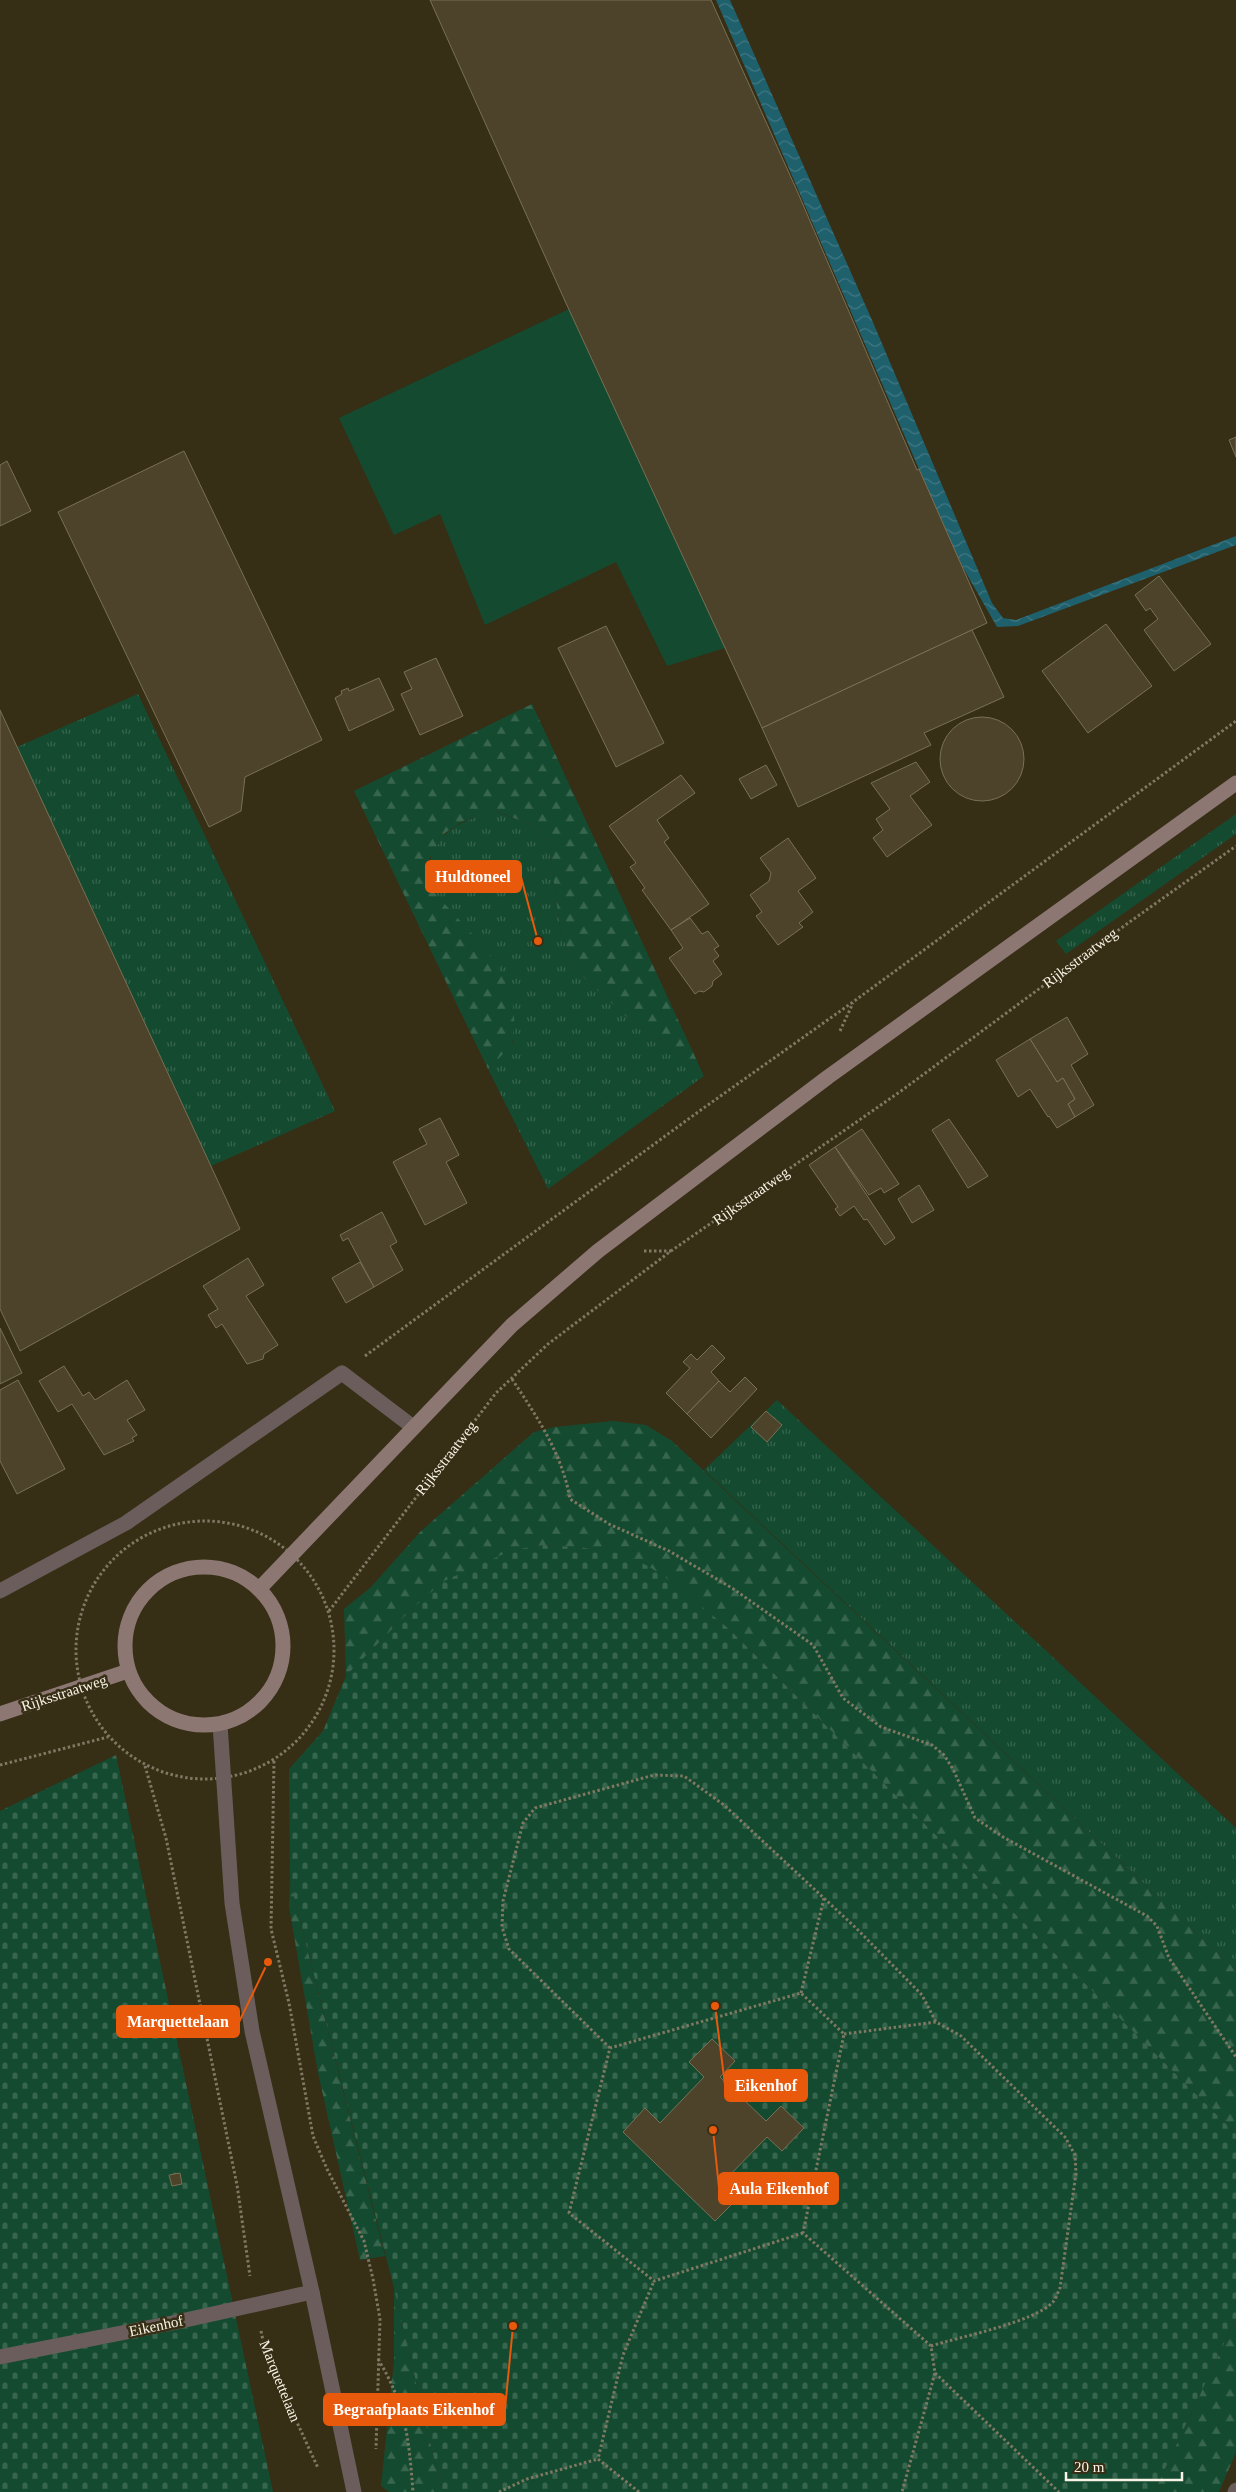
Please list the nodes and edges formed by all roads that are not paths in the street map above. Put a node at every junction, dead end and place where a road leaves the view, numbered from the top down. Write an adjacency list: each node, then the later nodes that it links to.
1 (1236, 783): 2 (main road)
2 (413, 1427): 3 (main road); 4 (street)
3 (259, 1589): 5 (main road); 7 (main road)
4 (0, 1591)
5 (128, 1671): 6 (main road, Rijksstraatweg); 7 (main road)
6 (0, 1714)
7 (220, 1724): 8 (street)
8 (312, 2292): 9 (street, Eikenhof); 10 (street)
9 (0, 2357)
10 (354, 2492)

